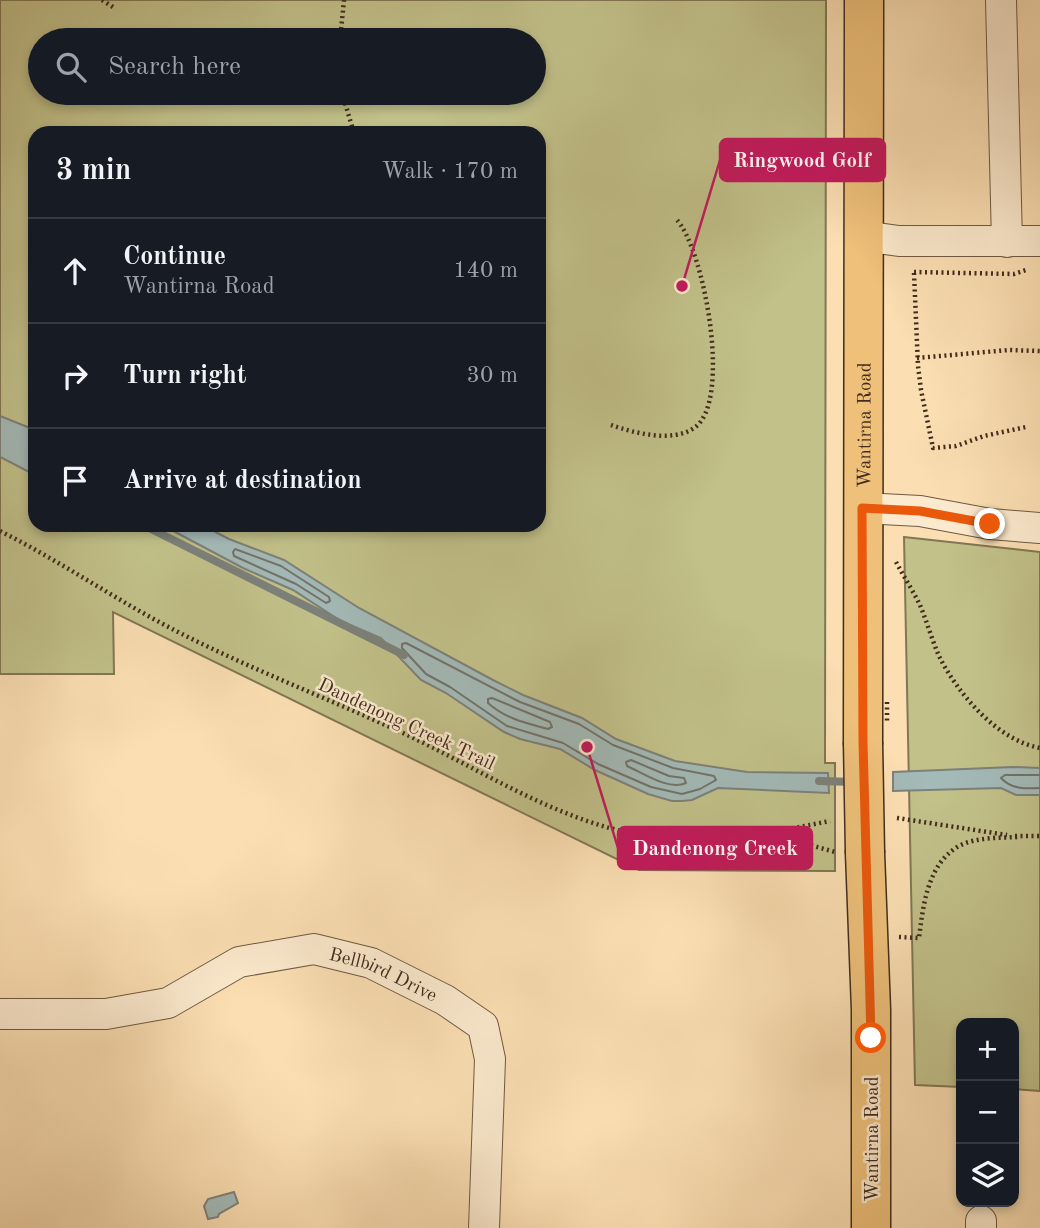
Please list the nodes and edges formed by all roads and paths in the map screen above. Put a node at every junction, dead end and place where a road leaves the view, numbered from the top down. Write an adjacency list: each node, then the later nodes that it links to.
1 (102, 0): 5 (path)
2 (344, 0): 6 (path)
3 (864, 0): 10 (main road, Wantirna Road)
4 (1001, 0): 11 (street)
5 (113, 7)
6 (341, 28)
7 (346, 105): 8 (path)
8 (352, 126)
9 (676, 219): 16 (path)
10 (863, 236): 11 (street); 18 (main road, Wantirna Road)
11 (1007, 242): 12 (street)
12 (1039, 244)
13 (915, 273): 15 (path)
14 (1040, 351): 15 (path)
15 (917, 358): 17 (path)
16 (611, 425)
17 (1026, 427)
18 (862, 508): 19 (street); 28 (main road, Wantirna Road, bridge)
19 (1040, 528)
20 (0, 531): 26 (path, Dandenong Creek Trail)
21 (895, 560): 22 (path)
22 (1040, 748)
23 (897, 818): 27 (path)
24 (830, 821): 26 (path, Dandenong Creek Trail)
25 (1040, 836): 27 (path)
26 (746, 837): 28 (path)
27 (1018, 837): 29 (path)
28 (852, 853): 32 (main road, Wantirna Road)
29 (892, 936)
30 (0, 1014): 31 (street, Bellbird Drive)
31 (484, 1228)
32 (871, 1228)

